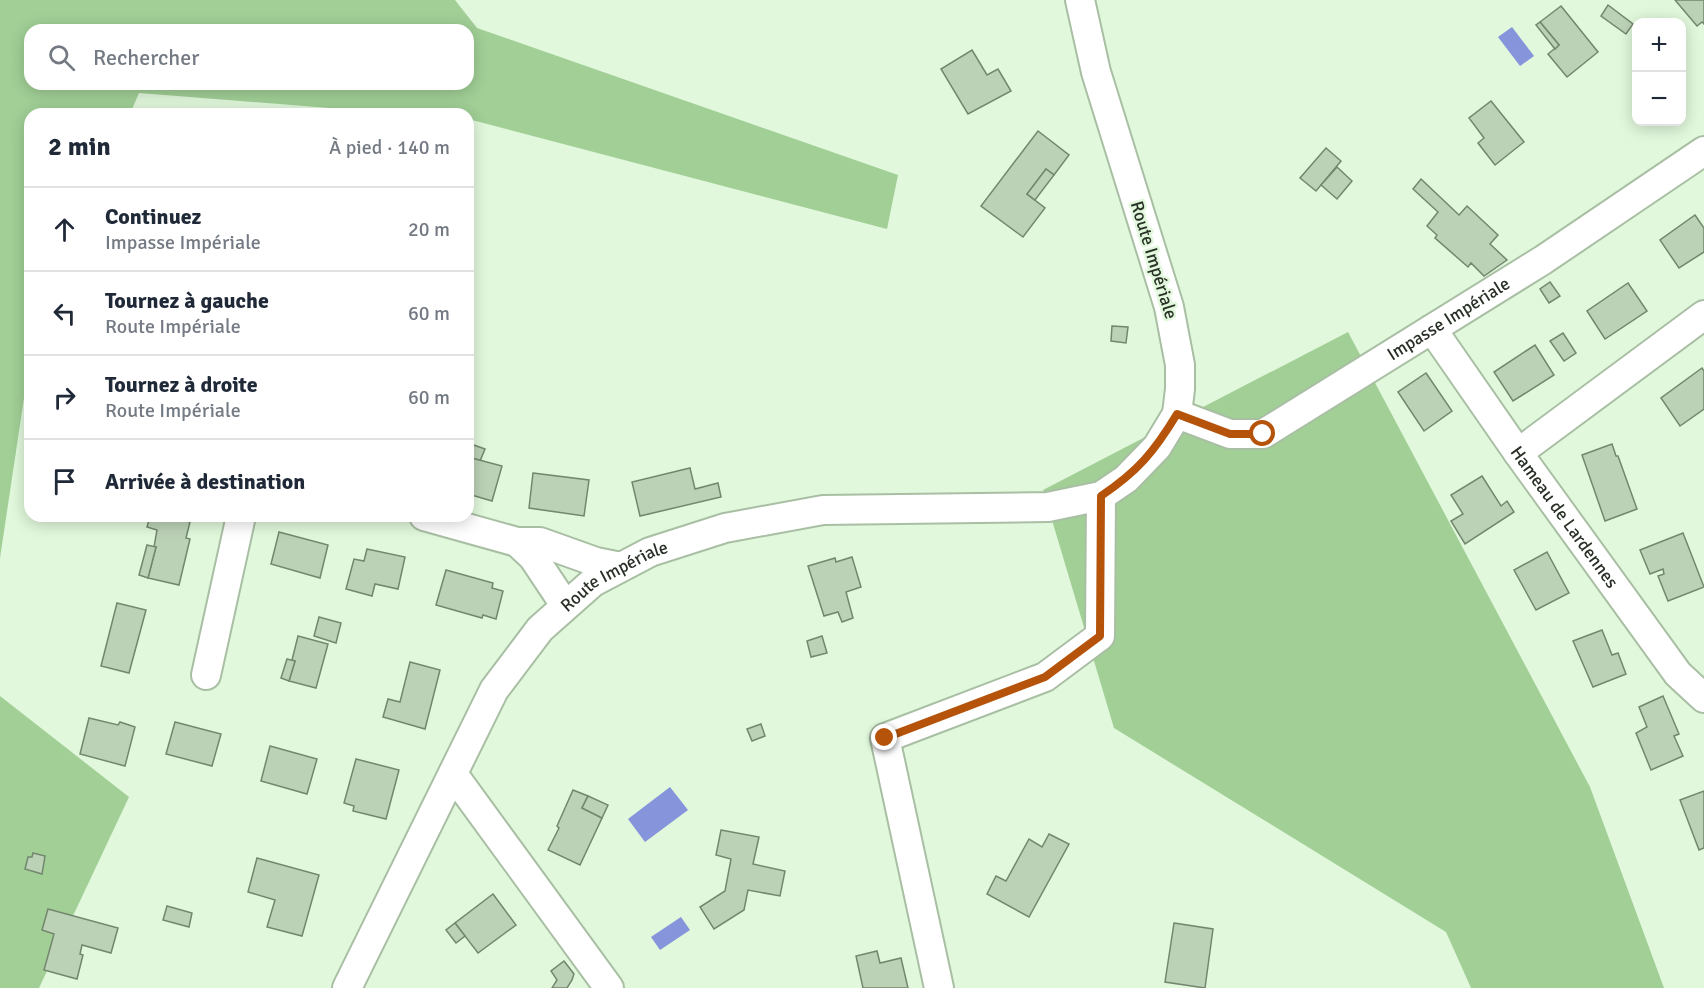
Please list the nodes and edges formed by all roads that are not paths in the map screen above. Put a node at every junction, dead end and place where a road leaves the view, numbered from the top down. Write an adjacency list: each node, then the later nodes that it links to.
1 (1080, 0): 5 (street, Route Impériale)
2 (1704, 151): 4 (street, Impasse Impériale)
3 (1704, 315): 6 (street)
4 (1432, 329): 5 (street, Impasse Impériale); 6 (street, Hameau de Lardennes)
5 (1177, 414): 7 (street, Route Impériale)
6 (1518, 453): 14 (street, Hameau de Lardennes)
7 (1101, 496): 11 (street, Route Impériale); 18 (street)
8 (240, 522): 13 (street)
9 (445, 522): 10 (street)
10 (517, 542): 11 (street); 12 (street)
11 (621, 567): 12 (street, Route Impériale)
12 (566, 605): 15 (street, Route Impériale)
13 (206, 675)
14 (1704, 698)
15 (453, 774): 16 (street, Route Impériale); 17 (street)
16 (347, 988)
17 (609, 988)
18 (939, 988)

